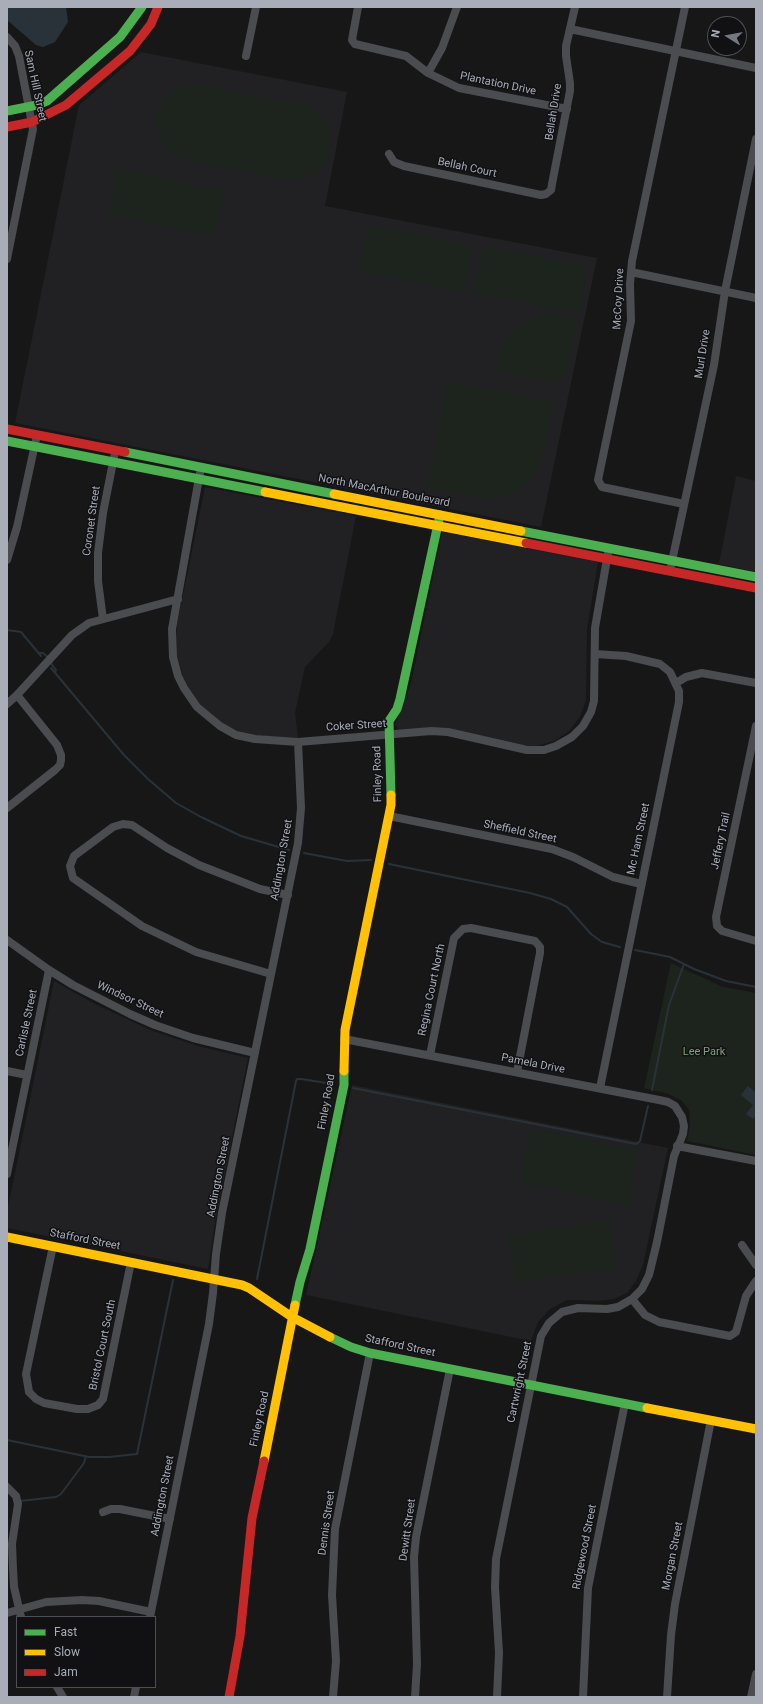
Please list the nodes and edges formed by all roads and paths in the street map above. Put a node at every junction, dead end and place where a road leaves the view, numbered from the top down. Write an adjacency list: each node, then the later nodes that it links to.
1 (142, 7): 14 (street)
2 (158, 7): 17 (street)
3 (256, 7): 11 (street)
4 (358, 7): 13 (street, Plantation Drive)
5 (457, 7): 13 (street)
6 (575, 7): 8 (street, Bellah Drive)
7 (685, 7): 10 (street, McCoy Drive)
8 (570, 29): 10 (street); 15 (street, Bellah Drive)
9 (7, 37): 14 (street, Sam Hill Street)
10 (676, 51): 12 (street); 23 (street, McCoy Drive)
11 (246, 56)
12 (756, 68)
13 (428, 72): 15 (street, Plantation Drive)
14 (28, 108): 16 (street); 17 (street, Sam Hill Street)
15 (567, 109): 21 (street, Bellah Drive)
16 (7, 111)
17 (32, 122): 18 (street); 22 (street, Sam Hill Street)
18 (7, 127)
19 (756, 139): 24 (street, Murl Drive)
20 (389, 154): 21 (street, Bellah Court)
21 (546, 194)
22 (7, 259)
23 (631, 272): 24 (street); 38 (street, McCoy Drive)
24 (725, 291): 25 (street); 38 (street, Murl Drive)
25 (756, 298)
26 (7, 429): 27 (street, North MacArthur Boulevard)
27 (37, 435): 29 (street); 30 (street, North MacArthur Boulevard)
28 (7, 441): 29 (street)
29 (34, 446): 31 (street); 45 (street)
30 (115, 450): 31 (street, Coronet Street); 32 (street, North MacArthur Boulevard)
31 (113, 462): 34 (street); 51 (street, Coronet Street)
32 (201, 467): 33 (street, North MacArthur Boulevard); 34 (street, Coker Street)
33 (256, 478): 35 (street, North MacArthur Boulevard); 36 (street)
34 (199, 479): 36 (street); 50 (street, Coker Street)
35 (310, 489): 37 (street); 39 (street, North MacArthur Boulevard)
36 (254, 490): 37 (street)
37 (308, 500): 41 (street)
38 (684, 504): 46 (street, Murl Drive)
39 (400, 506): 40 (street, North MacArthur Boulevard); 41 (street)
40 (440, 514): 42 (street, Finley Road); 43 (street, North MacArthur Boulevard)
41 (398, 518): 42 (street)
42 (438, 526): 44 (street); 58 (street, Finley Road)
43 (609, 548): 44 (street, Coker Street); 46 (street, North MacArthur Boulevard)
44 (607, 559): 47 (street); 52 (street, Coker Street)
45 (7, 560)
46 (672, 560): 47 (street, Murl Drive); 48 (street, North MacArthur Boulevard)
47 (670, 571): 49 (street)
48 (756, 578)
49 (756, 588)
50 (178, 599): 51 (street); 59 (street, Coker Street)
51 (103, 619): 55 (street)
52 (595, 654): 53 (street, Mc Ham Street); 58 (street, Coker Street)
53 (676, 683): 54 (street); 62 (street, Mc Ham Street)
54 (756, 683)
55 (17, 695): 56 (street); 60 (street)
56 (7, 704)
57 (756, 726): 65 (street, Jeffery Trail)
58 (389, 735): 59 (street, Coker Street); 61 (street, Finley Road)
59 (298, 742): 63 (street, Addington Street)
60 (7, 808)
61 (389, 816): 62 (street, Sheffield Street); 68 (street, Finley Road)
62 (641, 884): 74 (street, Mc Ham Street)
63 (288, 895): 67 (street, Addington Street); 67 (street)
64 (7, 940): 66 (street, Windsor Street)
65 (752, 941)
66 (49, 970): 69 (street, Windsor Street); 73 (street, Carlisle Street)
67 (271, 974): 69 (street, Addington Street)
68 (344, 1039): 70 (street, Pamela Drive); 87 (street, Finley Road)
69 (255, 1052): 84 (street, Addington Street)
70 (430, 1055): 72 (street, Pamela Drive); 72 (street, Regina Court North)
71 (7, 1072): 73 (street)
72 (517, 1072): 74 (street, Pamela Drive)
73 (27, 1076): 76 (street, Carlisle Street)
74 (600, 1088): 75 (street, Pamela Drive)
75 (677, 1146): 77 (street); 86 (street, Cartwright Street)
76 (9, 1153): 78 (street, Carlisle Street)
77 (756, 1161)
78 (7, 1174)
79 (7, 1237): 81 (street, Stafford Street)
80 (742, 1245): 83 (street)
81 (53, 1246): 82 (street, Stafford Street); 82 (street, Bristol Court South)
82 (131, 1262): 84 (street, Stafford Street)
83 (756, 1265)
84 (214, 1280): 87 (street, Stafford Street); 96 (street, Addington Street)
85 (756, 1281): 86 (street)
86 (632, 1299): 90 (street, Cartwright Street)
87 (292, 1317): 88 (street, Stafford Street); 103 (street, Finley Road)
88 (370, 1353): 89 (street, Stafford Street); 104 (street, Dennis Street)
89 (450, 1369): 90 (street, Stafford Street); 105 (street, Dewitt Street)
90 (530, 1385): 91 (street, Stafford Street); 106 (street, Cartwright Street)
91 (625, 1403): 92 (street, Stafford Street); 107 (street, Ridgewood Street)
92 (711, 1420): 93 (street, Stafford Street); 108 (street, Morgan Street)
93 (756, 1429)
94 (7, 1488): 98 (street)
95 (103, 1512): 96 (street)
96 (170, 1519): 99 (street, Addington Street)
97 (7, 1613): 98 (street)
98 (20, 1613): 99 (street)
99 (151, 1615)
100 (756, 1674): 109 (street)
101 (58, 1688): 102 (street)
102 (64, 1697)
103 (229, 1697)
104 (333, 1697)
105 (415, 1697)
106 (497, 1697)
107 (583, 1697)
108 (667, 1697)
109 (751, 1697)

